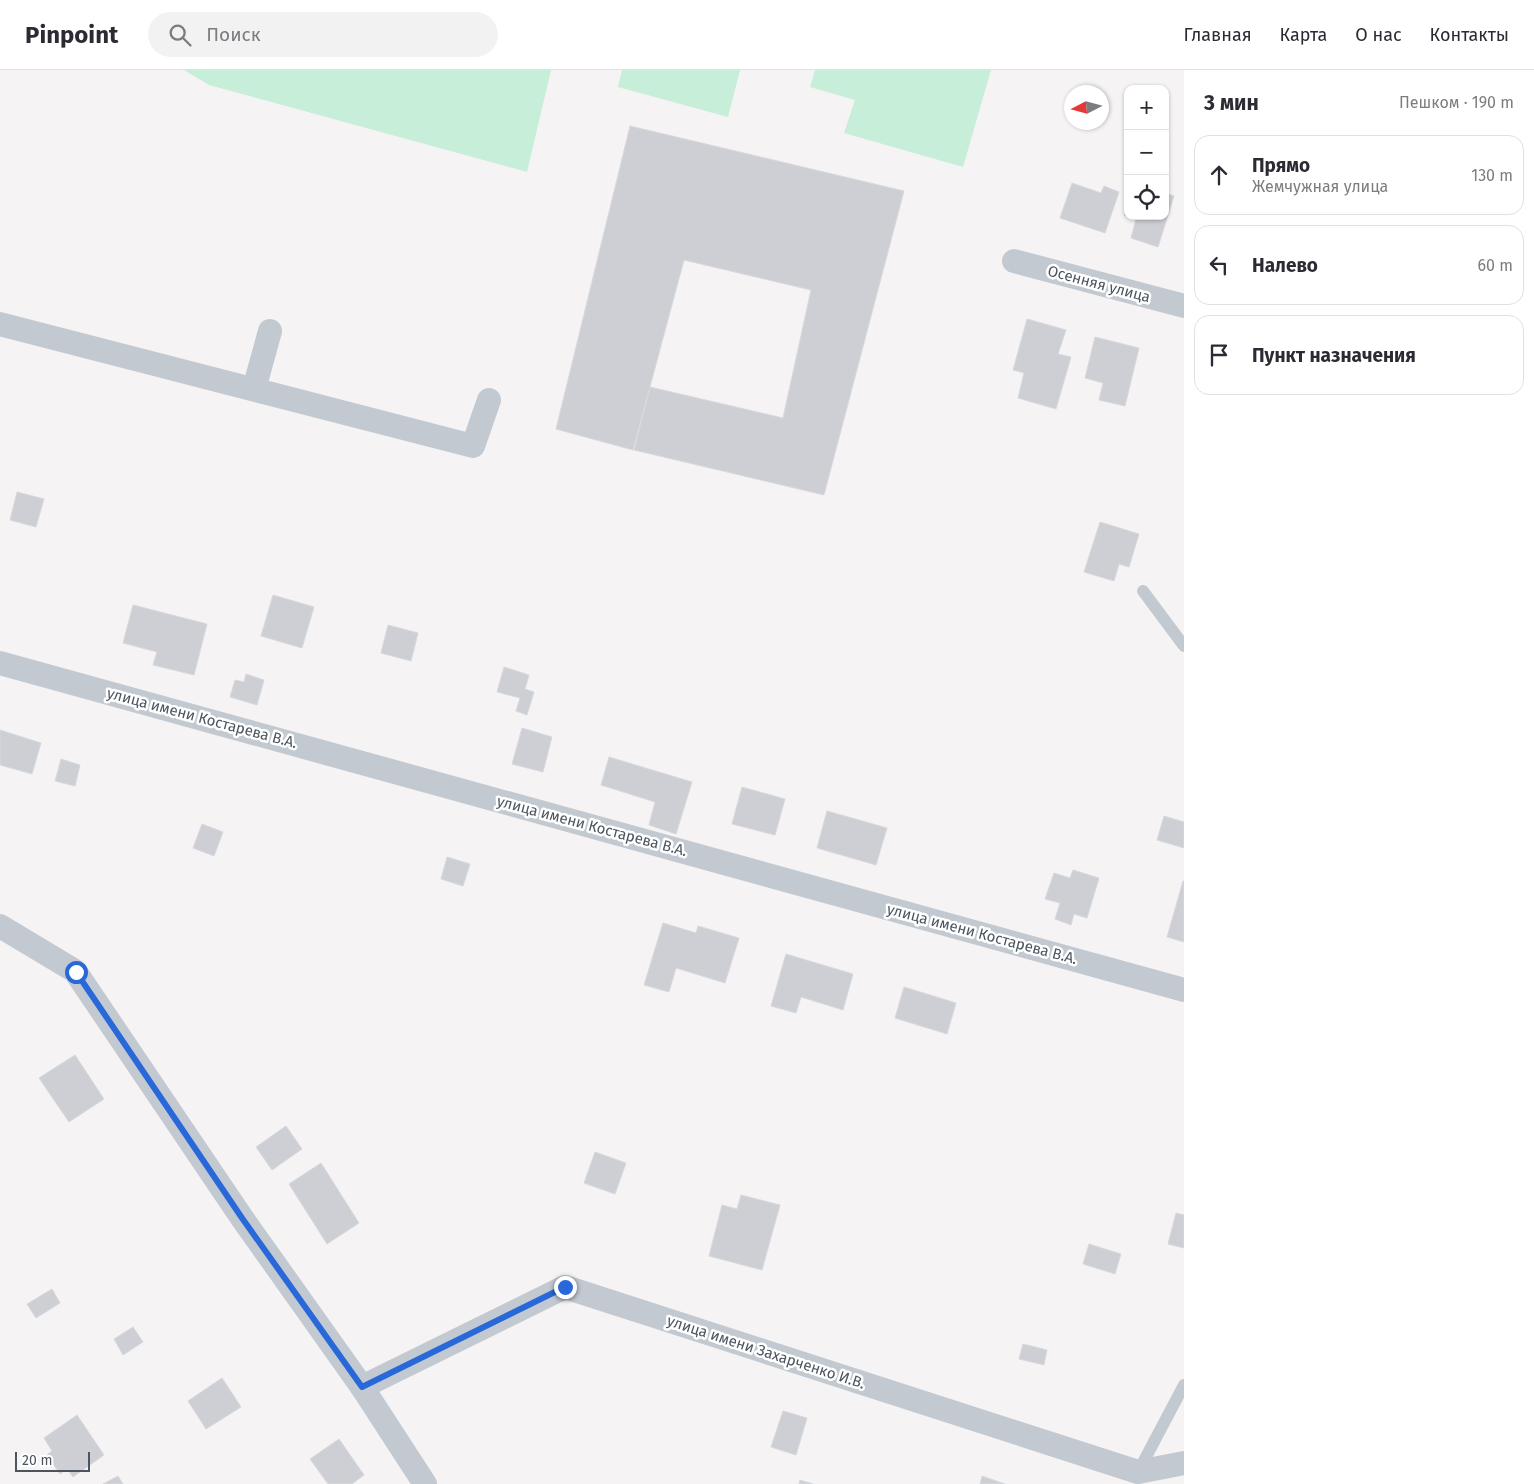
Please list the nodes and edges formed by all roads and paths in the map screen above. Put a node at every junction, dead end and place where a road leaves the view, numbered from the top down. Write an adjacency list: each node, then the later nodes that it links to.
1 (1014, 261): 2 (street, Осенняя улица)
2 (1184, 306)
3 (0, 324): 5 (street)
4 (270, 331): 5 (street)
5 (254, 389): 6 (street)
6 (489, 400)
7 (1143, 591): 8 (lane)
8 (1184, 646)
9 (0, 663): 11 (street, улица имени Костарева В.А.)
10 (0, 926): 13 (street)
11 (1184, 990)
12 (1184, 1385): 15 (lane)
13 (362, 1387): 15 (street, улица имени Захарченко И.В.); 16 (street)
14 (1184, 1463): 15 (street, улица имени Захарченко И.В.)
15 (1138, 1472)
16 (425, 1484)

